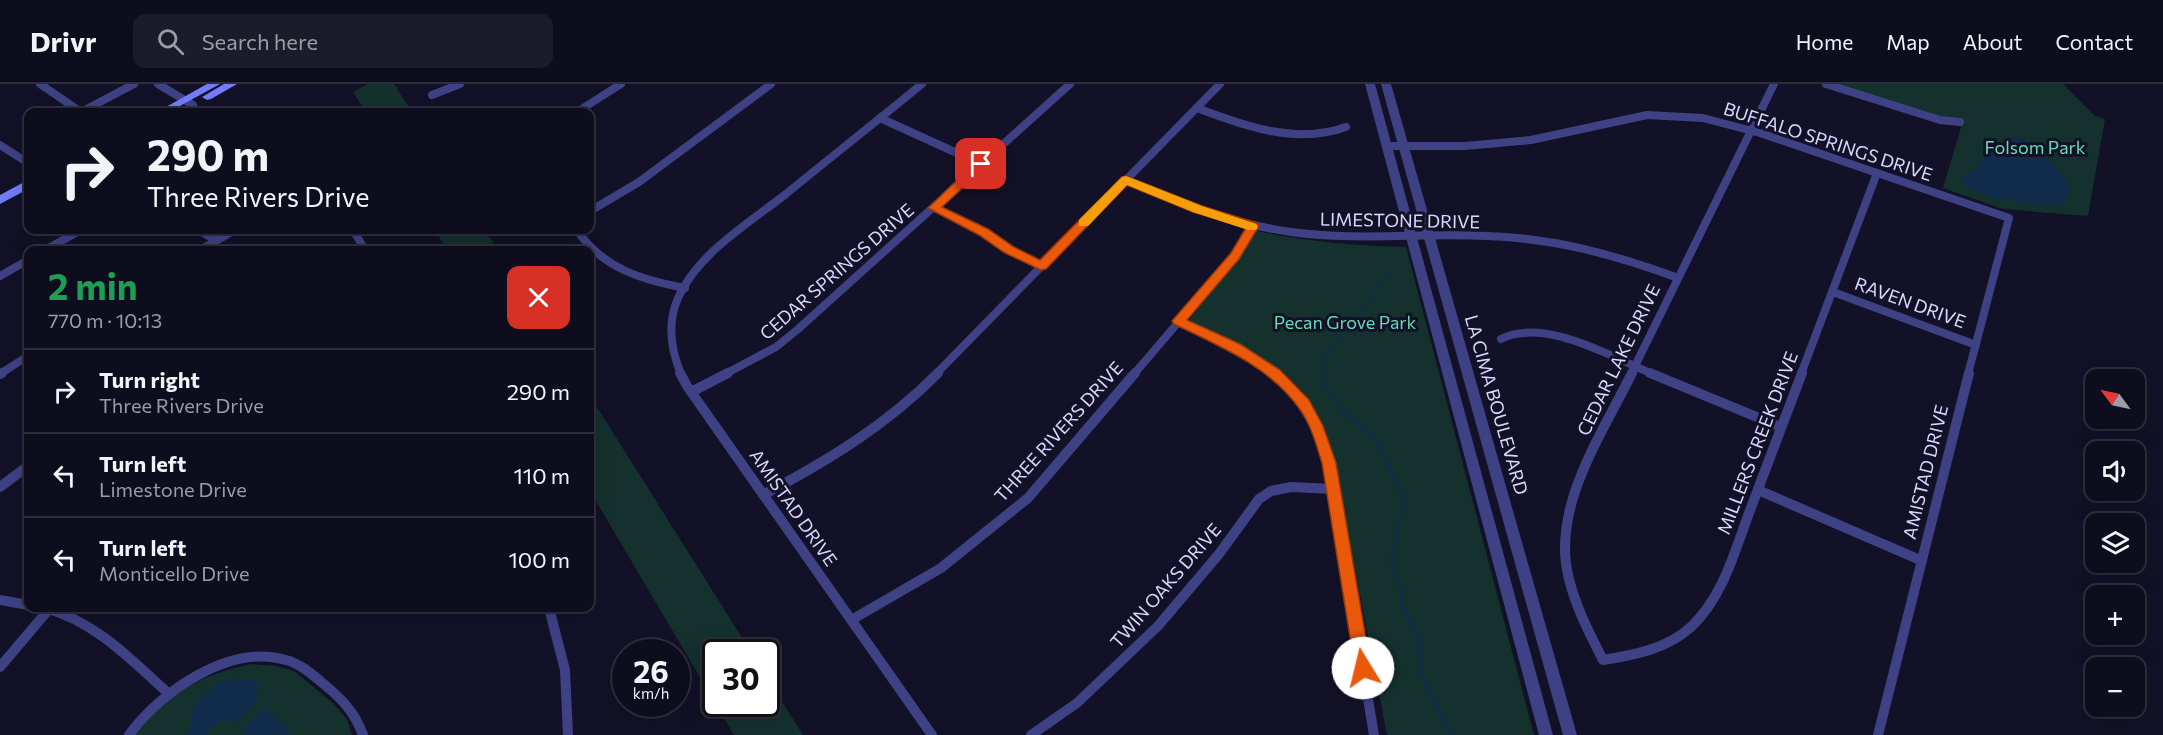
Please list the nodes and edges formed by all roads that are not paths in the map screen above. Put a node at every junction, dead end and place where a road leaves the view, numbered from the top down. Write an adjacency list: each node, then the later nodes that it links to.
1 (40, 84): 18 (street)
2 (134, 84): 19 (street)
3 (158, 84): 17 (street)
4 (215, 84): 17 (main road)
5 (232, 84): 17 (main road)
6 (460, 84): 16 (street)
7 (621, 84): 22 (street)
8 (771, 84): 40 (street)
9 (922, 84): 24 (street, AMISTAD DRIVE)
10 (1070, 84): 32 (street, CEDAR SPRINGS DRIVE)
11 (1220, 84): 23 (street)
12 (1370, 84): 29 (street, LA CIMA BOULEVARD)
13 (1386, 84): 30 (street, LA CIMA BOULEVARD)
14 (1774, 84): 27 (street, CEDAR LAKE DRIVE)
15 (1826, 84): 25 (street)
16 (432, 95)
17 (189, 102): 20 (main road); 21 (main road)
18 (75, 108)
19 (89, 108)
20 (173, 108)
21 (183, 108)
22 (583, 108)
23 (1197, 108): 26 (street); 34 (street)
24 (879, 118): 32 (street); 56 (street, AMISTAD DRIVE)
25 (1960, 122)
26 (1346, 127)
27 (1751, 130): 30 (street, BUFFALO SPRINGS DRIVE); 33 (street, BUFFALO SPRINGS DRIVE); 55 (street, CEDAR LAKE DRIVE)
28 (0, 145): 31 (street)
29 (1386, 146): 30 (street, BUFFALO SPRINGS DRIVE); 47 (street, LA CIMA BOULEVARD)
30 (1404, 146): 46 (street, LA CIMA BOULEVARD)
31 (24, 160)
32 (981, 164): 38 (street, CEDAR SPRINGS DRIVE)
33 (1877, 173): 41 (street, BUFFALO SPRINGS DRIVE); 57 (street, MILLERS CREEK DRIVE)
34 (1126, 180): 42 (street, LIMESTONE DRIVE); 53 (street)
35 (24, 186): 37 (main road)
36 (24, 196): 39 (main road)
37 (0, 200)
38 (934, 208): 53 (street); 64 (street, CEDAR SPRINGS DRIVE)
39 (0, 209)
40 (594, 209)
41 (2009, 218): 60 (street, AMISTAD DRIVE)
42 (1253, 226): 47 (street, LIMESTONE DRIVE); 58 (street, THREE RIVERS DRIVE)
43 (74, 234): 49 (street)
44 (205, 234): 48 (street)
45 (228, 234): 48 (street)
46 (1429, 236): 47 (street, LIMESTONE DRIVE); 55 (street, LIMESTONE DRIVE); 88 (street, LA CIMA BOULEVARD)
47 (1412, 238): 87 (street, LA CIMA BOULEVARD)
48 (216, 241): 50 (street)
49 (52, 246)
50 (207, 246)
51 (594, 250): 56 (street)
52 (24, 262): 54 (street)
53 (1041, 266): 70 (street)
54 (0, 276)
55 (1678, 278): 62 (street, CEDAR LAKE DRIVE)
56 (685, 288): 64 (street, AMISTAD DRIVE)
57 (1833, 292): 60 (street, RAVEN DRIVE); 65 (street, MILLERS CREEK DRIVE)
58 (1179, 321): 68 (street); 77 (street, THREE RIVERS DRIVE)
59 (1501, 339): 62 (street)
60 (1976, 345): 71 (street, AMISTAD DRIVE)
61 (24, 359): 63 (street)
62 (1635, 366): 65 (street); 78 (street, CEDAR LAKE DRIVE)
63 (0, 374)
64 (691, 392): 70 (street, AMISTAD DRIVE)
65 (1781, 427): 69 (street, MILLERS CREEK DRIVE)
66 (24, 469): 67 (street)
67 (0, 487)
68 (1333, 489): 85 (street, TWIN OAKS DRIVE); 86 (street)
69 (1758, 490): 71 (street); 78 (street, MILLERS CREEK DRIVE)
70 (763, 495): 77 (street, AMISTAD DRIVE)
71 (1920, 560): 89 (street, AMISTAD DRIVE)
72 (0, 600): 73 (street)
73 (24, 604)
74 (45, 612): 79 (street)
75 (60, 612): 80 (street)
76 (550, 612): 83 (street)
77 (853, 619): 84 (street, AMISTAD DRIVE)
78 (1603, 660)
79 (0, 667)
80 (168, 693): 81 (street); 82 (street)
81 (129, 735)
82 (363, 735)
83 (568, 735)
84 (932, 735)
85 (1031, 735)
86 (1374, 735)
87 (1546, 735)
88 (1570, 735)
89 (1878, 735)

